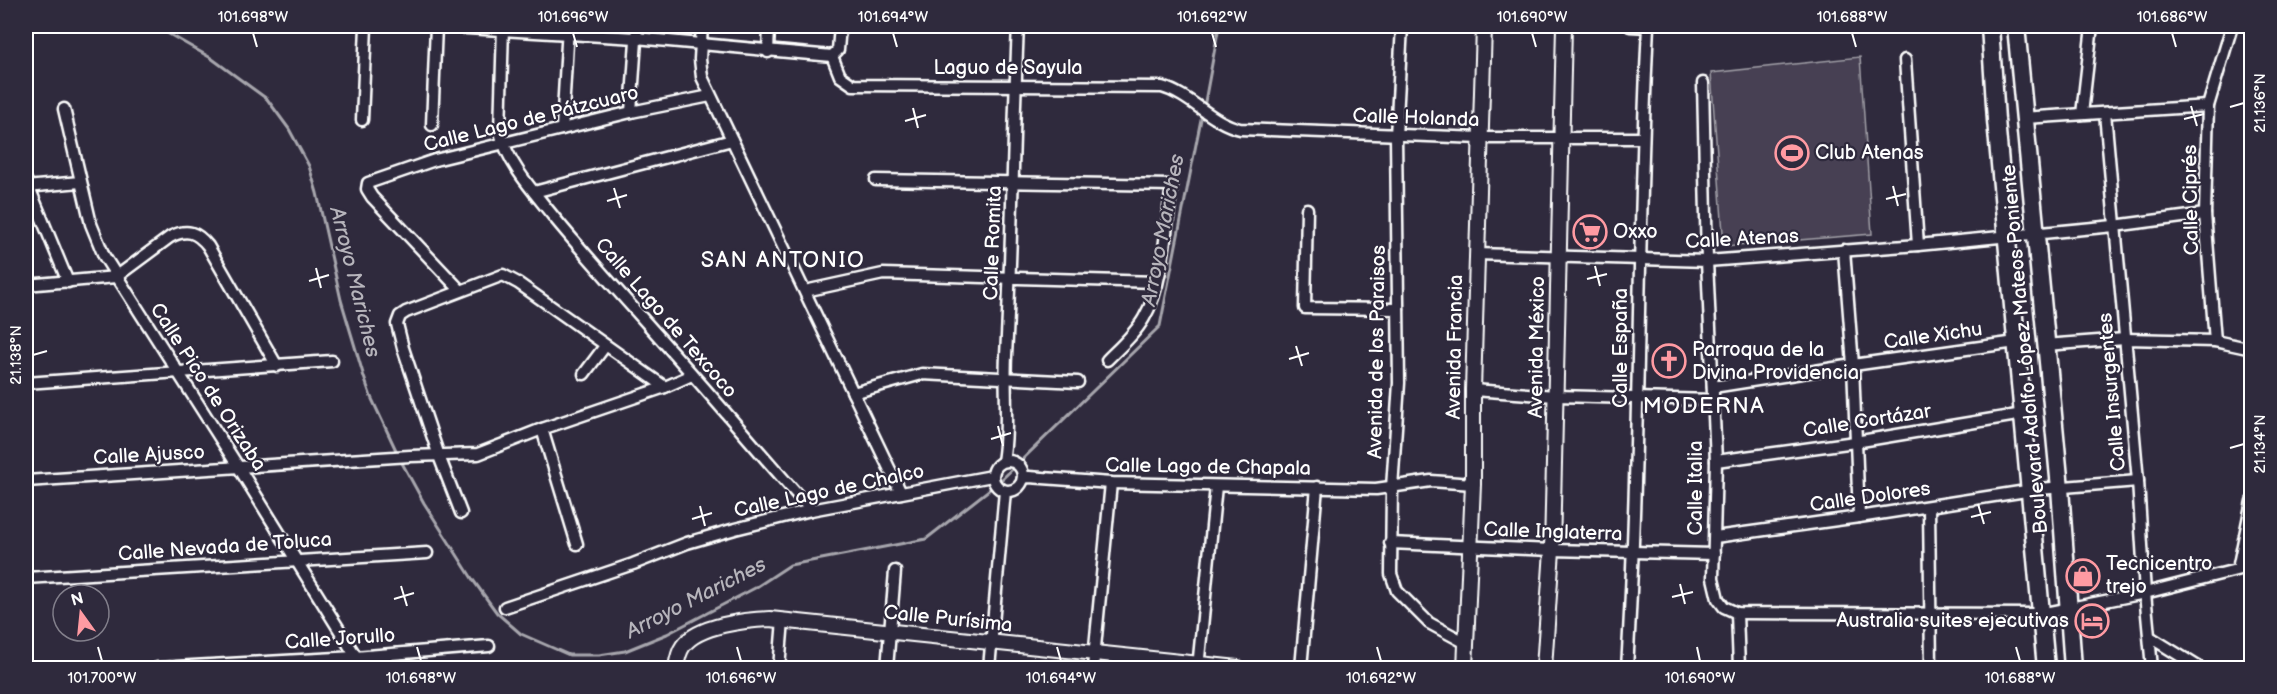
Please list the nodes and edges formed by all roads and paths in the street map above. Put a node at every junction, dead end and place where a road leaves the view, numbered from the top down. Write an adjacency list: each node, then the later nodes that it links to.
1 (366, 26): 34 (street)
2 (435, 26): 17 (street); 35 (street)
3 (637, 26): 19 (street)
4 (702, 26): 20 (street)
5 (769, 26): 21 (street)
6 (840, 26): 22 (street)
7 (1018, 26): 25 (street, Calle Romita)
8 (1402, 26): 37 (street, Avenida de los Paraisos)
9 (1484, 26): 38 (street, Avenida Francia)
10 (1564, 26): 39 (street, Avenida México)
11 (1630, 26): 16 (street)
12 (1990, 26): 52 (main road, Boulevard Adolfo López Mateos Poniente)
13 (2016, 26): 33 (main road, Boulevard Adolfo López Mateos Poniente)
14 (2092, 26): 32 (street)
15 (2232, 26): 28 (street, Calle Ciprés)
16 (1648, 27): 40 (street, Calle España)
17 (502, 28): 18 (street); 42 (street)
18 (568, 30): 19 (street); 36 (street)
19 (636, 38): 20 (street); 30 (street)
20 (700, 45): 21 (street); 26 (street)
21 (768, 52): 22 (street)
22 (832, 56): 25 (street, Laguo de Sayula)
23 (1905, 60): 53 (street)
24 (1703, 83): 58 (street, Calle Italia)
25 (1015, 85): 27 (street, Laguo de Sayula); 45 (street, Calle Romita)
26 (710, 96): 30 (street, Calle Lago de Pátzcuaro); 41 (street)
27 (1195, 106): 37 (street, Calle Holanda)
28 (2208, 106): 31 (street); 49 (street, Calle Ciprés)
29 (64, 109): 44 (street, Calle Pico de Orizaba)
30 (631, 112): 36 (street, Calle Lago de Pátzcuaro)
31 (2105, 113): 32 (street); 50 (street, Calle Insurgentes)
32 (2082, 114): 33 (street)
33 (2023, 118): 51 (main road, Boulevard Adolfo López Mateos Poniente)
34 (362, 120)
35 (432, 125)
36 (562, 129): 42 (street, Calle Lago de Pátzcuaro)
37 (1396, 136): 38 (street, Calle Holanda); 66 (street, Avenida de los Paraisos)
38 (1481, 138): 39 (street, Calle Holanda); 55 (street, Avenida Francia)
39 (1562, 138): 40 (street, Calle Holanda); 56 (street, Avenida México)
40 (1642, 138): 57 (street, Calle España)
41 (732, 140): 47 (street); 65 (street)
42 (503, 143): 47 (street, Calle Lago de Texcoco); 64 (street, Calle Lago de Pátzcuaro)
43 (876, 180): 45 (street)
44 (80, 182): 46 (street); 59 (street, Calle Pico de Orizaba)
45 (1014, 184): 60 (street, Calle Romita); 62 (street)
46 (26, 185): 61 (street)
47 (534, 192): 79 (street, Calle Lago de Texcoco)
48 (1306, 209): 66 (street)
49 (2205, 214): 50 (street, Calle Atenas); 68 (street, Calle Ciprés)
50 (2114, 226): 51 (street, Calle Atenas); 67 (street, Calle Insurgentes)
51 (2036, 232): 52 (street, Calle Atenas); 70 (main road, Boulevard Adolfo López Mateos Poniente)
52 (2008, 236): 53 (street, Calle Atenas); 69 (main road, Boulevard Adolfo López Mateos Poniente)
53 (1918, 244): 54 (street, Calle Atenas)
54 (1844, 250): 58 (street, Calle Atenas); 75 (street)
55 (1477, 254): 56 (street, Calle Atenas); 85 (street, Avenida Francia)
56 (1558, 257): 57 (street, Calle Atenas); 87 (street, Avenida México)
57 (1639, 260): 58 (street, Calle Atenas); 88 (street, Calle España)
58 (1707, 261): 84 (street, Calle Italia)
59 (116, 277): 61 (street); 76 (street); 77 (street, Calle Pico de Orizaba)
60 (1010, 278): 62 (street); 65 (street); 80 (street, Calle Romita)
61 (68, 282): 63 (street)
62 (1157, 282): 73 (street)
63 (26, 285)
64 (460, 290): 71 (street); 93 (street)
65 (805, 291): 86 (street)
66 (1398, 309): 105 (street, Avenida de los Paraisos)
67 (2125, 339): 68 (street); 70 (street); 100 (street, Calle Insurgentes)
68 (2215, 341): 72 (street)
69 (2016, 342): 75 (street, Calle Xichu); 90 (main road, Boulevard Adolfo López Mateos Poniente)
70 (2044, 345): 106 (main road, Boulevard Adolfo López Mateos Poniente)
71 (605, 346): 78 (street); 83 (street)
72 (2252, 349)
73 (1107, 360)
74 (332, 361): 76 (street)
75 (1853, 365): 84 (street, Calle Xichu); 92 (street)
76 (277, 366): 77 (street)
77 (178, 374): 82 (street); 96 (street, Calle Pico de Orizaba)
78 (584, 374)
79 (693, 375): 83 (street, Calle Ajusco); 112 (street, Calle Lago de Texcoco)
80 (1005, 378): 81 (street); 86 (street); 94 (street, Calle Romita)
81 (1077, 382)
82 (26, 383)
83 (665, 387): 91 (street, Calle Ajusco)
84 (1713, 387): 89 (street, Calle Italia)
85 (1473, 390): 87 (street); 102 (street, Avenida Francia)
86 (854, 393): 109 (street)
87 (1556, 396): 88 (street); 119 (street, Avenida México)
88 (1639, 398): 89 (street); 121 (street, Calle España)
89 (1713, 400): 95 (street, Calle Italia)
90 (2023, 414): 92 (street, Calle Cortázar); 108 (main road, Boulevard Adolfo López Mateos Poniente)
91 (542, 429): 93 (street, Calle Ajusco); 117 (street)
92 (1855, 442): 95 (street, Calle Cortázar); 114 (street)
93 (439, 456): 96 (street, Calle Ajusco); 113 (street)
94 (1003, 461): 97 (street); 98 (street)
95 (1716, 461): 115 (street, Calle Italia)
96 (239, 468): 99 (street, Calle Ajusco); 123 (street, Calle Pico de Orizaba)
97 (1023, 475): 101 (street, Calle Lago de Chapala); 107 (street)
98 (992, 478): 107 (street); 109 (street, Calle Lago de Chalco)
99 (26, 481)
100 (2138, 481): 106 (street, Calle Dolores); 128 (street, Calle Insurgentes)
101 (1110, 483): 103 (street, Calle Lago de Chapala); 141 (street)
102 (1473, 484): 105 (street); 118 (street, Avenida Francia)
103 (1216, 486): 104 (street, Calle Lago de Chapala); 142 (street)
104 (1317, 487): 105 (street, Calle Lago de Chapala); 150 (street)
105 (1392, 488): 116 (street, Avenida de los Paraisos)
106 (2060, 488): 108 (street, Calle Dolores); 130 (main road, Boulevard Adolfo López Mateos Poniente)
107 (1003, 490): 137 (street)
108 (2031, 491): 111 (street, Calle Dolores); 133 (main road, Boulevard Adolfo López Mateos Poniente)
109 (901, 494): 112 (street, Calle Lago de Chalco)
110 (2252, 501): 125 (street)
111 (1929, 507): 114 (street, Calle Dolores); 132 (street)
112 (811, 510): 129 (street, Calle Lago de Chalco)
113 (461, 513)
114 (1859, 518): 115 (street, Calle Dolores)
115 (1715, 537): 122 (street, Calle Italia)
116 (1390, 543): 118 (street, Calle Inglaterra); 138 (street, Avenida de los Paraisos)
117 (577, 544)
118 (1470, 547): 119 (street, Calle Inglaterra); 138 (street, Avenida Francia)
119 (1552, 550): 121 (street, Calle Inglaterra); 152 (street, Avenida México)
120 (428, 553): 123 (street, Calle Nevada de Toluca)
121 (1634, 553): 122 (street, Calle Inglaterra); 153 (street, Calle España)
122 (1714, 554): 131 (street, Calle Italia)
123 (295, 561): 127 (street, Calle Nevada de Toluca); 140 (street, Calle Pico de Orizaba)
124 (2252, 566): 125 (street)
125 (2238, 569): 128 (street)
126 (895, 571): 135 (street)
127 (26, 578)
128 (2145, 593): 130 (street); 136 (street, Calle Insurgentes)
129 (505, 607)
130 (2068, 609): 133 (street); 157 (main road, Boulevard Adolfo López Mateos Poniente)
131 (1737, 613): 132 (street); 154 (street)
132 (1932, 614): 133 (street); 155 (street)
133 (2040, 614): 156 (main road, Boulevard Adolfo López Mateos Poniente)
134 (783, 620): 135 (street, Calle Purísima); 145 (street, Calle Purísima); 146 (street)
135 (891, 632): 137 (street, Calle Purísima); 147 (street)
136 (2150, 637): 158 (street, Calle Insurgentes); 159 (street)
137 (990, 643): 141 (street, Calle Purísima); 148 (street)
138 (1466, 644): 151 (street, Avenida Francia)
139 (489, 646): 140 (street, Calle Jorullo)
140 (355, 657): 143 (street, Calle Jorullo); 144 (street, Calle Pico de Orizaba)
141 (1093, 662): 142 (street, Calle Purísima)
142 (1198, 667): 149 (street, Calle Purísima)
143 (157, 669)
144 (363, 669)
145 (676, 669)
146 (779, 669)
147 (887, 669)
148 (989, 669)
149 (1238, 669)
150 (1301, 669)
151 (1465, 669)
152 (1544, 669)
153 (1627, 669)
154 (1739, 669)
155 (1931, 669)
156 (2046, 669)
157 (2073, 669)
158 (2152, 669)
159 (2200, 669)

